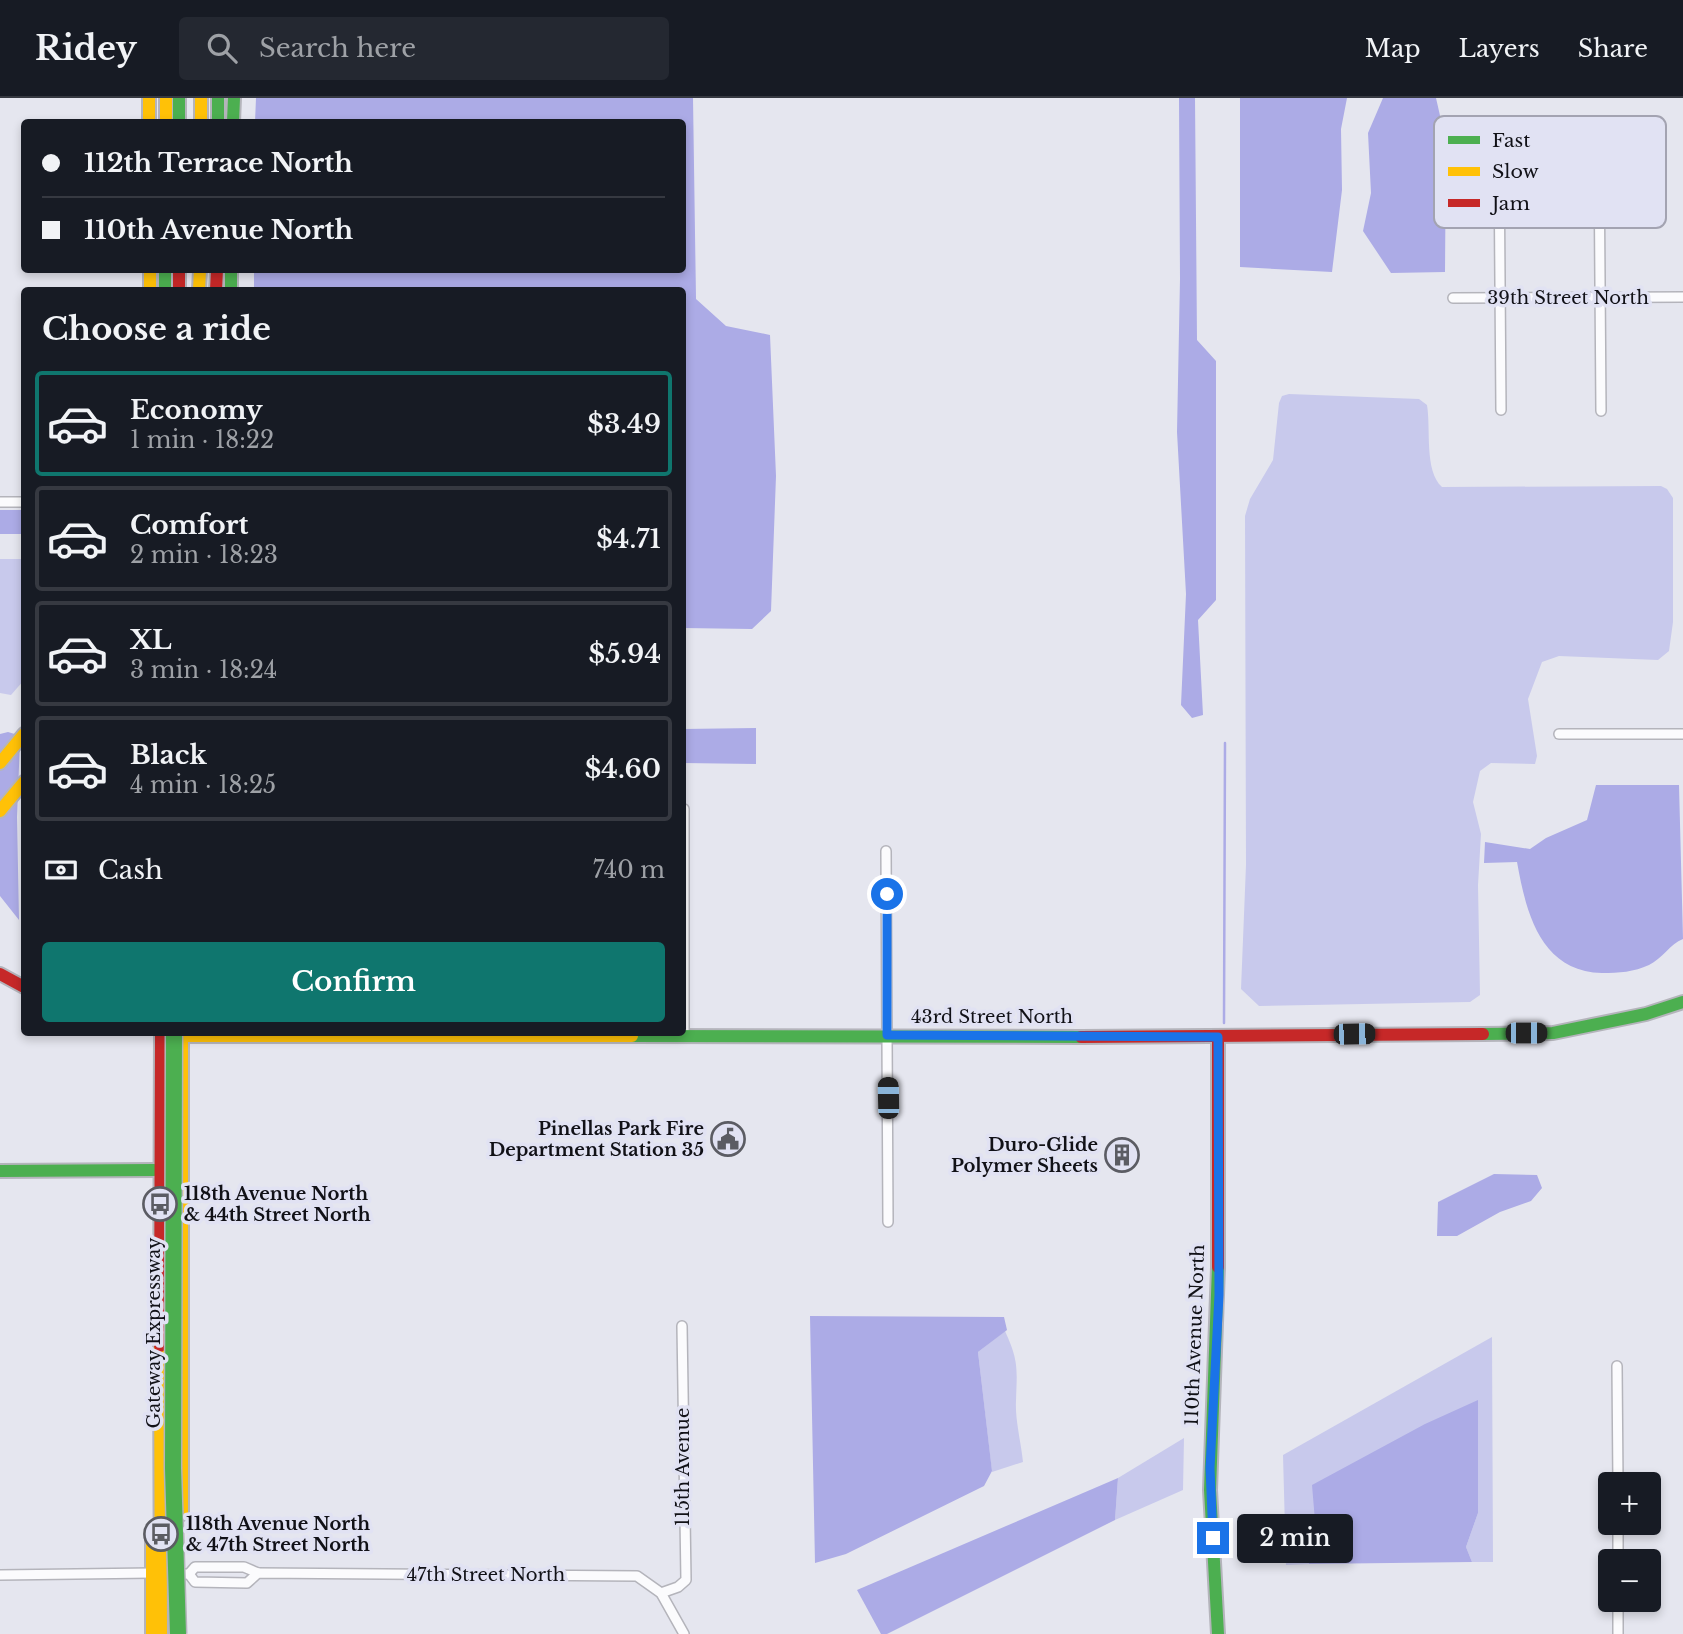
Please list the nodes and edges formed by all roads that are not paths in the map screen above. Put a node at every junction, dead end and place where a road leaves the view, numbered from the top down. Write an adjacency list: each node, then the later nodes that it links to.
1 (149, 98): 7 (main road)
2 (166, 98): 8 (main road)
3 (179, 98): 9 (main road)
4 (201, 98): 10 (main road)
5 (218, 98): 11 (main road)
6 (234, 98): 12 (main road)
7 (149, 119)
8 (166, 119)
9 (179, 119)
10 (201, 119)
11 (218, 119)
12 (233, 119)
13 (1500, 228): 18 (street)
14 (1600, 228): 15 (street)
15 (1600, 297): 16 (street, 39th Street North); 18 (street, 39th Street North); 20 (street)
16 (1683, 297)
17 (1453, 298): 18 (street, 39th Street North)
18 (1500, 298): 19 (street)
19 (1501, 410)
20 (1601, 411)
21 (0, 502): 22 (street)
22 (21, 502)
23 (1559, 734): 24 (street)
24 (1683, 734)
25 (21, 738): 26 (main road)
26 (0, 763)
27 (21, 786): 28 (main road)
28 (0, 811)
29 (886, 851): 34 (street)
30 (0, 974): 31 (main road)
31 (21, 984)
32 (1683, 1002): 39 (main road, 43rd Street North)
33 (686, 1035): 34 (main road, 43rd Street North)
34 (887, 1035): 39 (main road, 43rd Street North); 42 (street)
35 (154, 1036): 40 (main road)
36 (161, 1036): 53 (main road, Gateway Expressway)
37 (178, 1036): 48 (main road)
38 (178, 1036): 54 (main road, Gateway Expressway, bridge)
39 (1218, 1037): 56 (main road, 110th Avenue North)
40 (154, 1170): 41 (main road); 46 (main road)
41 (0, 1171)
42 (888, 1222)
43 (682, 1326): 50 (street, 115th Avenue)
44 (1617, 1366): 45 (street)
45 (1618, 1472)
46 (152, 1573): 49 (street); 52 (main road)
47 (258, 1573): 48 (street, 47th Street North); 48 (street); 50 (street, 47th Street North)
48 (185, 1574): 54 (main road)
49 (0, 1575)
50 (661, 1592): 55 (street)
51 (1618, 1612): 57 (street)
52 (152, 1634)
53 (161, 1634)
54 (180, 1634)
55 (684, 1634)
56 (1218, 1634)
57 (1618, 1634)

